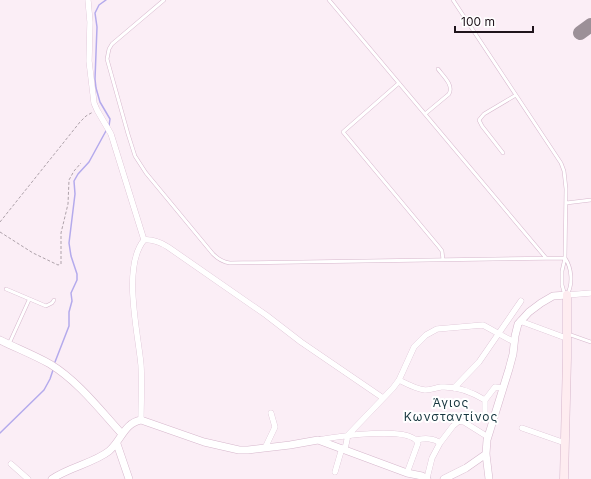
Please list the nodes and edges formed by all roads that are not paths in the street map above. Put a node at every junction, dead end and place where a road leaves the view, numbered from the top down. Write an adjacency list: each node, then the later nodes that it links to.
1 (88, 0): 12 (street)
2 (164, 0): 15 (lane)
3 (329, 0): 6 (lane)
4 (454, 0): 7 (lane)
5 (438, 69): 8 (lane)
6 (399, 83): 8 (lane); 15 (lane)
7 (516, 95): 9 (lane); 11 (lane)
8 (425, 114): 13 (lane)
9 (503, 153)
10 (591, 200): 11 (lane)
11 (566, 203): 14 (lane)
12 (144, 240): 32 (street); 36 (street)
13 (546, 258): 14 (lane); 15 (lane)
14 (565, 258): 18 (lane); 18 (lane)
15 (443, 260)
16 (6, 289): 19 (lane)
17 (591, 293): 18 (street)
18 (567, 295): 22 (street); 24 (main road)
19 (29, 300): 20 (lane); 28 (lane)
20 (54, 300)
21 (521, 301): 23 (street)
22 (520, 321): 24 (street); 26 (street)
23 (499, 333): 26 (street); 29 (street); 30 (street)
24 (566, 336): 27 (lane); 44 (main road)
25 (0, 340): 28 (street)
26 (514, 342): 31 (street)
27 (591, 342)
28 (9, 344): 38 (street)
29 (399, 380): 30 (street); 32 (street)
30 (454, 388): 33 (street)
31 (503, 388): 33 (street); 35 (street)
32 (383, 398): 39 (street)
33 (485, 400): 35 (street)
34 (270, 413): 46 (street)
35 (494, 419): 40 (street)
36 (141, 420): 38 (street); 46 (street)
37 (522, 428): 44 (street)
38 (122, 434): 45 (street)
39 (348, 435): 41 (street); 42 (street); 47 (street)
40 (488, 437): 43 (street); 48 (street)
41 (318, 440): 46 (street); 47 (street)
42 (417, 440): 43 (street); 51 (street)
43 (440, 443): 55 (street)
44 (565, 443): 58 (main road)
45 (117, 444): 53 (street); 54 (street)
46 (265, 448)
47 (344, 449): 50 (street); 51 (street)
48 (486, 454): 56 (street); 57 (street)
49 (12, 464): 52 (street)
50 (335, 472)
51 (407, 473): 55 (street)
52 (28, 479)
53 (52, 479)
54 (129, 479)
55 (427, 479)
56 (444, 479)
57 (489, 479)
58 (564, 479)

